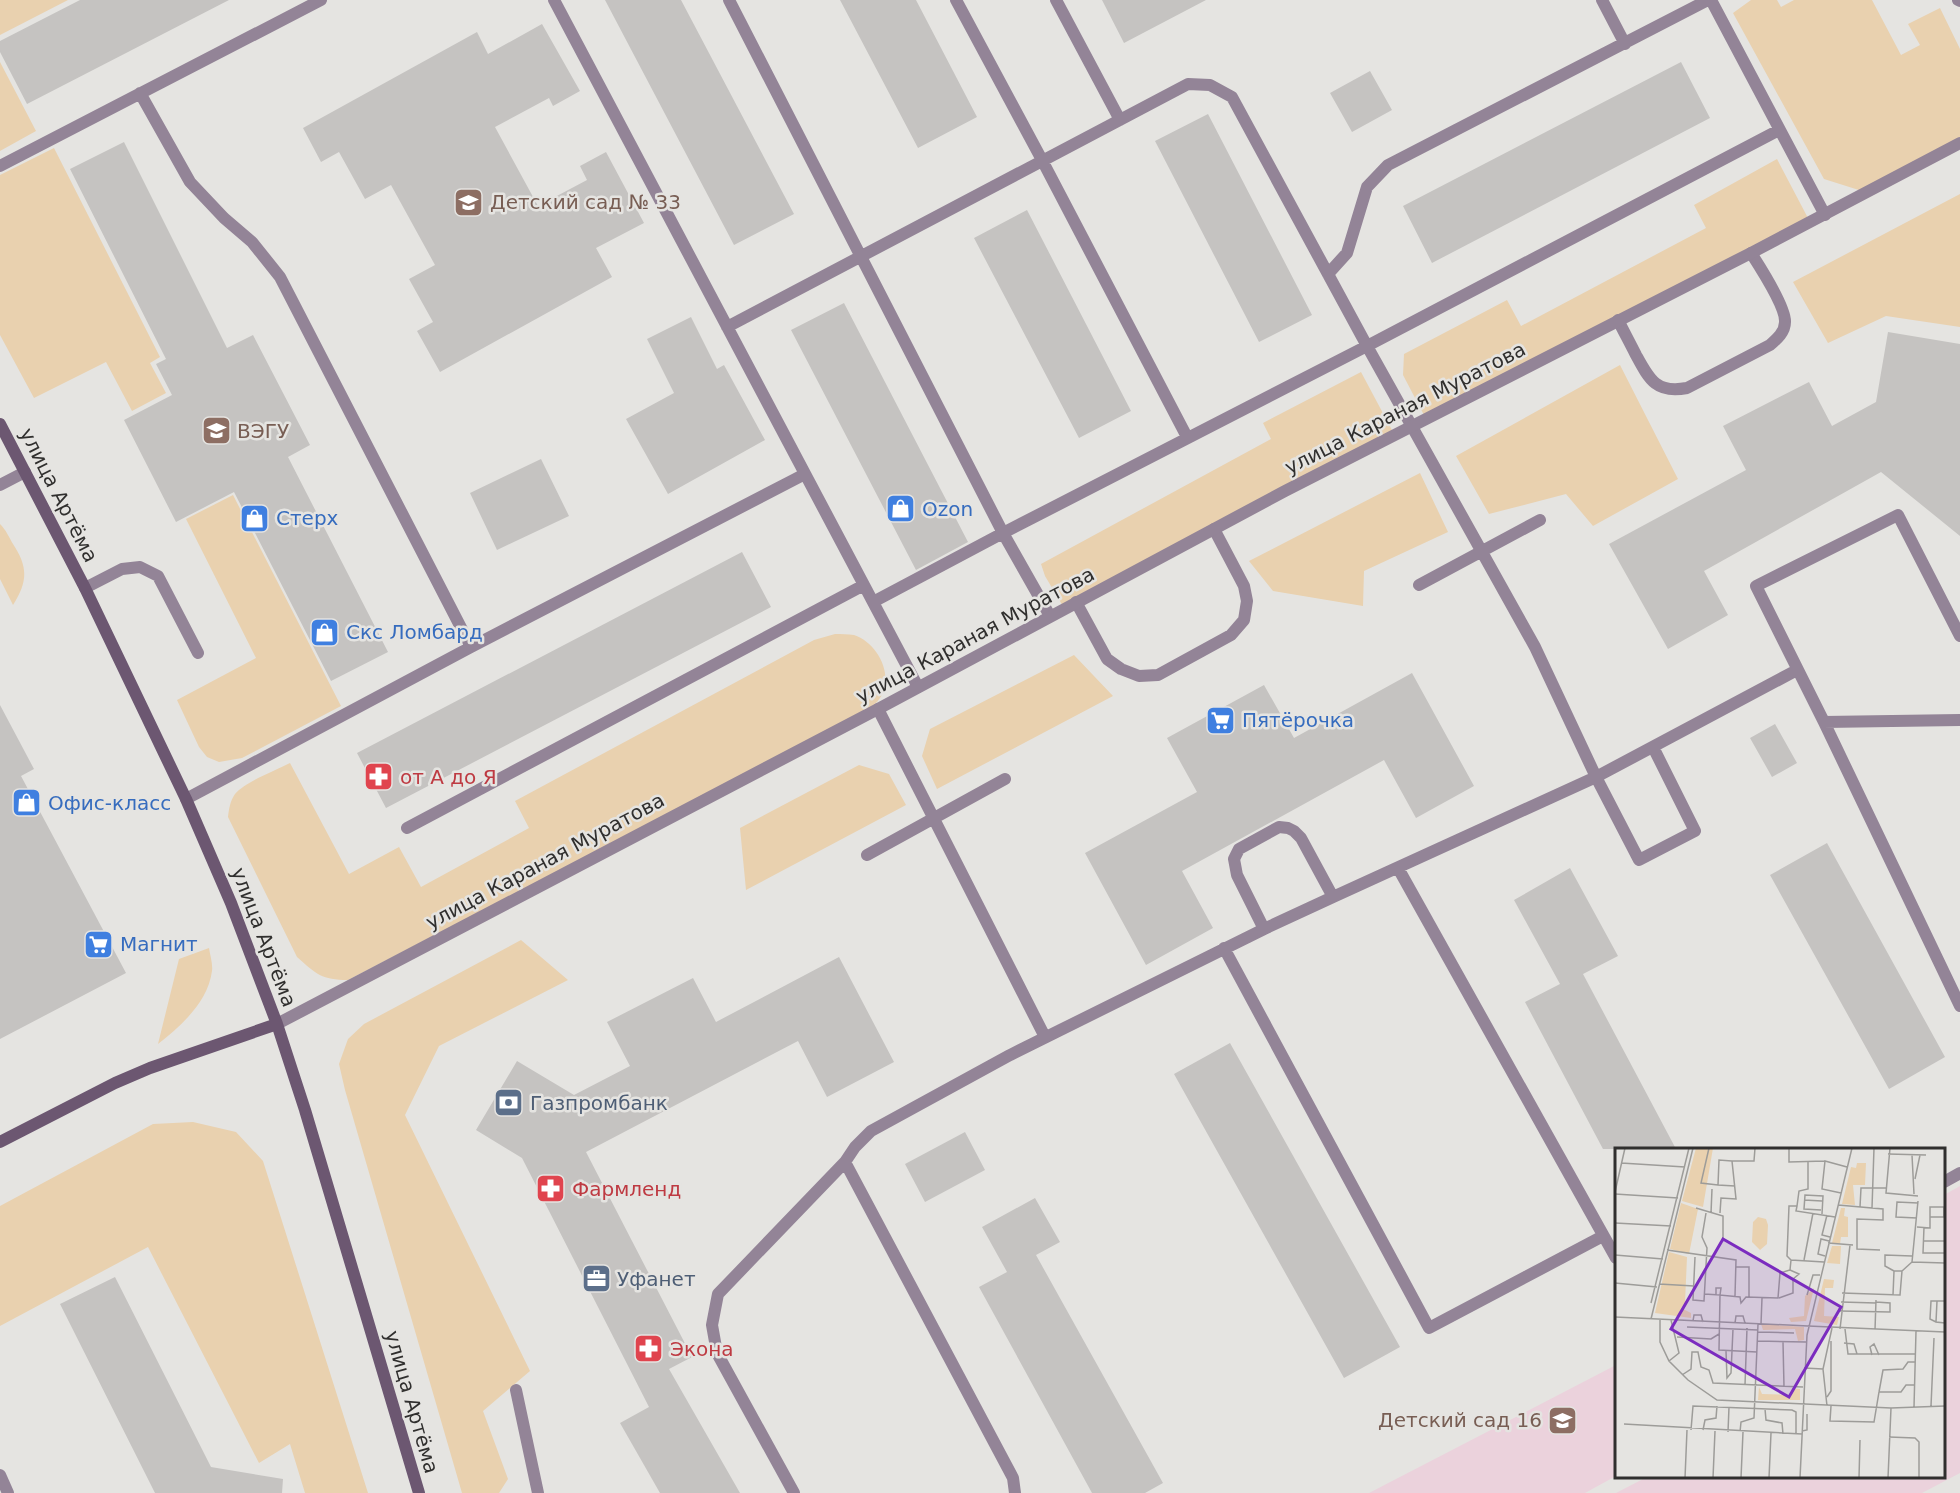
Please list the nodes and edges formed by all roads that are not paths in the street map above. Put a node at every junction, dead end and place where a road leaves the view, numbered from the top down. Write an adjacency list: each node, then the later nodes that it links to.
1 (321, 0): 9 (street)
2 (554, 0): 20 (street)
3 (729, 0): 17 (street)
4 (956, 0): 13 (street)
5 (1056, 0): 10 (street)
6 (1602, 0): 8 (street)
7 (1709, 0): 8 (street); 11 (street)
8 (1625, 44): 18 (street)
9 (140, 93): 14 (street); 39 (street)
10 (1120, 120): 13 (street); 18 (street)
11 (1779, 130): 15 (street); 21 (street)
12 (1960, 143): 15 (street, улица Караная Муратова)
13 (1042, 160): 17 (street); 24 (street)
14 (0, 166)
15 (1825, 215): 16 (street, улица Караная Муратова)
16 (1751, 253): 19 (street, улица Караная Муратова); 19 (street)
17 (861, 256): 20 (street); 30 (street)
18 (1328, 274): 21 (street)
19 (1618, 320): 23 (street, улица Караная Муратова)
20 (727, 327): 26 (street)
21 (1367, 346): 23 (street); 24 (street)
22 (0, 424): 25 (main road, улица Артёма)
23 (1412, 427): 29 (street, улица Караная Муратова); 31 (street)
24 (1186, 437): 30 (street)
25 (25, 472): 27 (street); 34 (main road, улица Артёма)
26 (805, 474): 32 (street); 39 (street)
27 (0, 485)
28 (1540, 520): 31 (street)
29 (1214, 529): 36 (street, улица Караная Муратова); 36 (street)
30 (1003, 533): 35 (street); 37 (street)
31 (1482, 551): 33 (street); 47 (street)
32 (864, 585): 35 (street); 51 (street)
33 (1419, 585)
34 (85, 588): 40 (street); 49 (main road, улица Артёма)
35 (873, 602): 42 (street)
36 (1076, 602): 37 (street, улица Караная Муратова)
37 (1050, 616): 42 (street, улица Караная Муратова)
38 (1960, 636): 41 (street)
39 (471, 647): 49 (street)
40 (198, 653)
41 (1797, 670): 45 (street); 46 (street)
42 (918, 687): 43 (street, улица Караная Муратова)
43 (878, 709): 50 (street); 58 (street, улица Караная Муратова)
44 (1960, 720): 45 (street)
45 (1824, 722): 57 (street)
46 (1653, 747): 47 (street); 47 (street)
47 (1596, 777): 53 (street)
48 (1005, 779): 50 (street)
49 (186, 799): 58 (main road, улица Артёма)
50 (933, 818): 52 (street); 59 (street)
51 (407, 828)
52 (867, 855)
53 (1398, 868): 54 (street); 64 (street)
54 (1333, 897): 55 (street); 55 (street)
55 (1264, 930): 56 (street)
56 (1224, 948): 59 (street); 64 (street)
57 (1960, 1006)
58 (277, 1024): 60 (main road, улица Караная Муратова); 69 (main road, улица Артёма)
59 (1045, 1037): 61 (street)
60 (0, 1142)
61 (845, 1162): 71 (street); 72 (street)
62 (1960, 1173): 63 (street)
63 (1945, 1181)
64 (1603, 1236): 65 (street)
65 (1615, 1255)
66 (516, 1390): 70 (street)
67 (0, 1475): 68 (street)
68 (8, 1493)
69 (419, 1493)
70 (538, 1493)
71 (794, 1493)
72 (1015, 1493)

